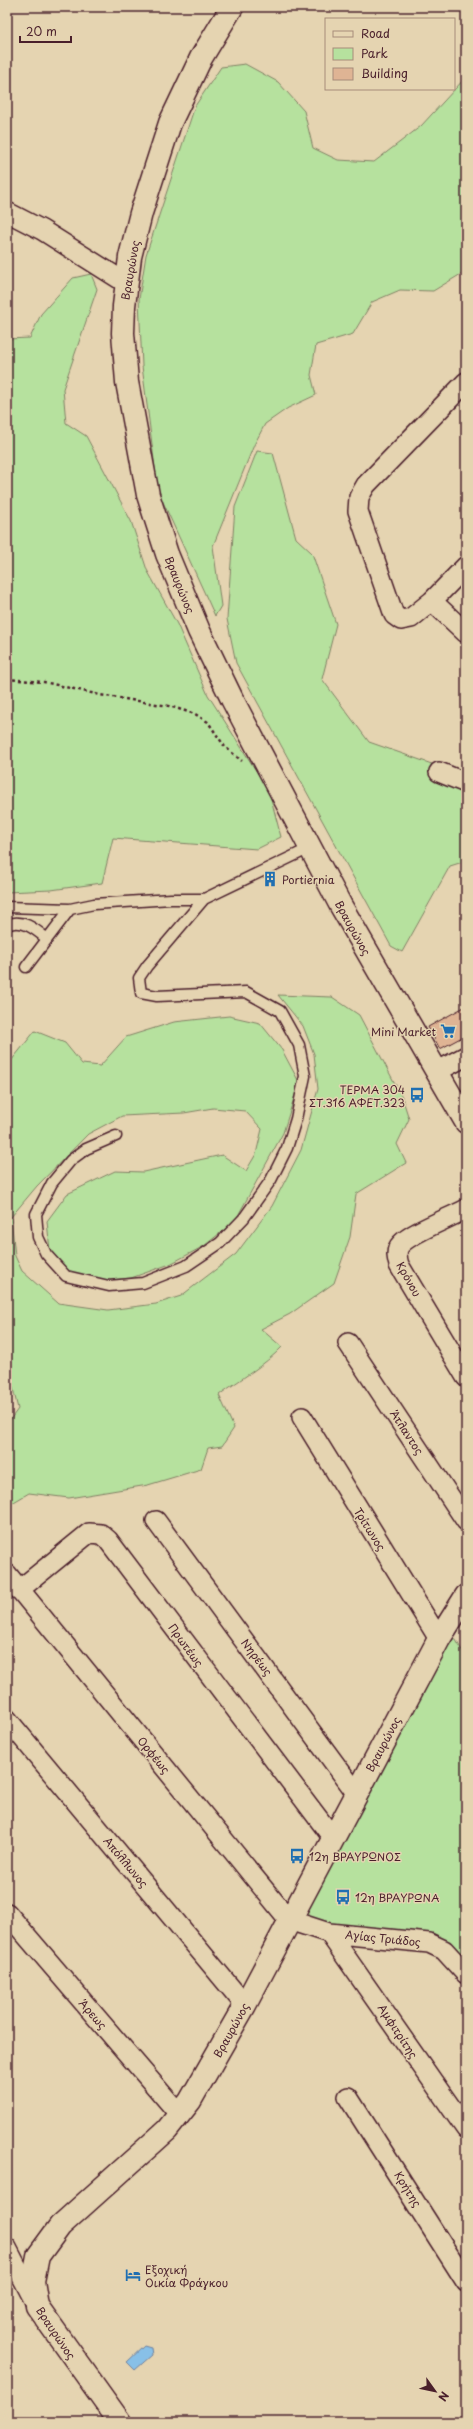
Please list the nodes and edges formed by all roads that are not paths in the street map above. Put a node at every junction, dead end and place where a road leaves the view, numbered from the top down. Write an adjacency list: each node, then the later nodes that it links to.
1 (232, 7): 3 (main road, Βραυρώνος)
2 (7, 212): 3 (street)
3 (126, 284): 10 (main road, Βραυρώνος)
4 (466, 382): 6 (street)
5 (466, 566): 6 (street)
6 (432, 601): 7 (street)
7 (466, 633)
8 (439, 772): 9 (street)
9 (466, 783)
10 (310, 848): 11 (lane); 18 (main road, Βραυρώνος)
11 (204, 899): 13 (lane); 20 (lane)
12 (7, 907): 13 (lane)
13 (70, 909): 15 (lane)
14 (7, 925): 15 (lane)
15 (46, 938): 16 (lane)
16 (26, 967)
17 (466, 1056): 18 (street)
18 (438, 1071): 19 (main road, Βραυρώνος)
19 (466, 1122)
20 (116, 1136)
21 (466, 1210): 23 (street, Κρόνου)
22 (348, 1343): 26 (street, Άτλαντος)
23 (466, 1377)
24 (302, 1417): 30 (street, Τρίτωνος)
25 (156, 1521): 32 (street, Νηρέως)
26 (466, 1521)
27 (7, 1574): 28 (street, Ορφέως)
28 (19, 1590): 33 (street, Πρωτέως); 35 (street, Ορφέως)
29 (466, 1596): 30 (main road, Βραυρώνος)
30 (439, 1639): 32 (main road, Βραυρώνος)
31 (7, 1719): 38 (street, Απόλλωνος)
32 (357, 1794): 33 (main road, Βραυρώνος)
33 (333, 1838): 35 (main road, Βραυρώνος)
34 (7, 1914): 40 (street, Άρεως)
35 (289, 1920): 36 (street, Αγίας Τριάδος); 38 (main road, Βραυρώνος)
36 (329, 1933): 37 (street, Αγίας Τριάδος); 41 (street, Αμφιτρίτης)
37 (466, 1974)
38 (244, 2005): 40 (main road, Βραυρώνος)
39 (348, 2096): 43 (street, Κρήτης)
40 (180, 2115): 44 (main road, Βραυρώνος)
41 (466, 2129)
42 (7, 2248): 44 (street)
43 (466, 2282)
44 (37, 2306): 45 (main road, Βραυρώνος)
45 (120, 2422)

